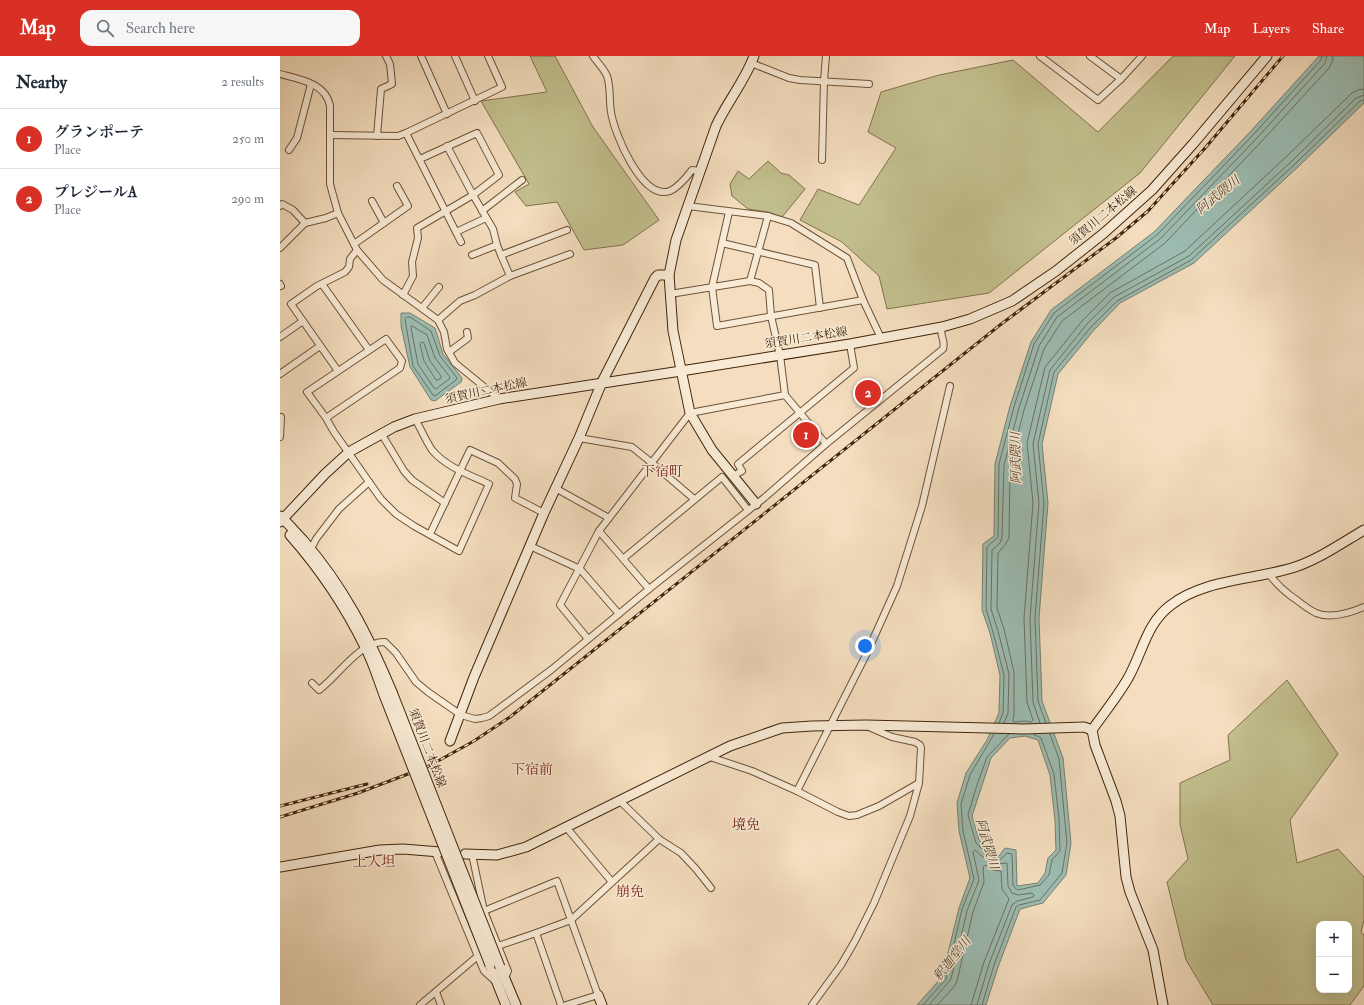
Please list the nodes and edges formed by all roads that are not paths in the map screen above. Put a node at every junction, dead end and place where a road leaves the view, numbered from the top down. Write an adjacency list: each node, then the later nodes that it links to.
1 (386, 56): 21 (street)
2 (421, 56): 18 (street)
3 (455, 56): 17 (street)
4 (488, 56): 17 (street)
5 (593, 56): 26 (street)
6 (826, 56): 14 (street)
7 (1040, 56): 13 (street)
8 (1090, 56): 13 (street)
9 (1141, 56): 13 (street)
10 (1267, 56): 67 (street, 須賀川二本松線)
11 (752, 60): 14 (street); 26 (street)
12 (280, 74): 15 (street)
13 (1121, 79)
14 (824, 81): 16 (street); 25 (street)
15 (311, 84): 20 (street); 23 (street)
16 (869, 84)
17 (475, 101): 18 (street)
18 (447, 114): 19 (street)
19 (406, 133): 21 (street); 24 (street)
20 (330, 135): 21 (street); 36 (street)
21 (377, 136)
22 (447, 146): 24 (street); 29 (street); 29 (street)
23 (289, 150)
24 (420, 160): 33 (street)
25 (822, 160)
26 (701, 171): 32 (street)
27 (522, 180): 34 (street)
28 (397, 186): 40 (street)
29 (473, 195): 33 (street); 34 (street)
30 (372, 201): 40 (street)
31 (280, 206): 39 (street)
32 (688, 206): 35 (street); 53 (street)
33 (446, 210): 42 (street); 60 (street)
34 (482, 210): 38 (street)
35 (730, 212): 37 (street); 44 (street)
36 (338, 213): 39 (street); 45 (street)
37 (768, 216): 49 (street); 61 (street)
38 (486, 218): 42 (street); 46 (street)
39 (305, 223): 47 (street)
40 (384, 223): 45 (street)
41 (567, 230): 52 (street)
42 (456, 232): 43 (street)
43 (461, 242)
44 (722, 243): 49 (street); 58 (street)
45 (354, 244): 48 (street)
46 (497, 245): 51 (street); 52 (street)
47 (280, 248)
48 (357, 250): 56 (street); 60 (street)
49 (759, 252): 55 (street); 63 (street)
50 (570, 254): 54 (street)
51 (472, 255)
52 (502, 255): 54 (street)
53 (669, 275): 59 (street); 79 (street)
54 (510, 276): 65 (street)
55 (750, 281): 58 (street); 64 (street)
56 (322, 284): 66 (street); 73 (street)
57 (439, 287): 62 (street)
58 (712, 287): 59 (street); 64 (street)
59 (670, 294): 77 (street)
60 (404, 296): 62 (street)
61 (863, 300): 63 (street); 70 (street)
62 (422, 308): 65 (street)
63 (820, 308): 64 (street)
64 (771, 316): 75 (street)
65 (438, 320): 74 (street)
66 (303, 321): 69 (street); 72 (street)
67 (942, 327): 70 (street, 須賀川二本松線); 91 (street)
68 (467, 332): 74 (street)
69 (280, 337)
70 (882, 338): 71 (street, 須賀川二本松線)
71 (850, 344): 75 (street, 須賀川二本松線); 84 (street)
72 (320, 346): 76 (street); 78 (street)
73 (369, 350): 76 (street); 86 (street)
74 (449, 352): 82 (street)
75 (780, 355): 77 (street, 須賀川二本松線); 81 (street)
76 (338, 371): 86 (street)
77 (681, 371): 79 (street, 須賀川二本松線); 83 (street)
78 (280, 374)
79 (602, 382): 82 (street, 須賀川二本松線); 90 (street)
80 (950, 386): 122 (street)
81 (785, 395): 83 (street); 84 (street)
82 (499, 399): 87 (street, 須賀川二本松線)
83 (690, 413): 93 (street); 95 (street)
84 (800, 413): 91 (street); 95 (street)
85 (280, 417): 89 (street)
86 (326, 418): 92 (street)
87 (415, 419): 88 (street, 須賀川二本松線); 94 (street)
88 (381, 433): 92 (street, 須賀川二本松線); 99 (street)
89 (280, 437)
90 (579, 438): 93 (street); 97 (street)
91 (826, 444): 100 (street)
92 (349, 452): 96 (street); 104 (street, 須賀川二本松線)
93 (652, 463): 98 (street); 103 (street)
94 (459, 470): 99 (street); 102 (street); 107 (street)
95 (733, 476): 100 (street)
96 (369, 482): 107 (street); 109 (street)
97 (555, 488): 102 (street); 103 (street)
98 (694, 499): 101 (street); 110 (street)
99 (445, 503): 107 (street)
100 (756, 504): 101 (street)
101 (748, 510): 113 (street)
102 (544, 513): 108 (street)
103 (609, 518): 106 (street)
104 (281, 520): 109 (street, 須賀川二本松線); 117 (street, 須賀川二本松線)
105 (1364, 530): 112 (street)
106 (599, 531): 110 (street); 111 (street)
107 (430, 534)
108 (530, 546): 111 (street); 120 (street)
109 (311, 549): 117 (street, 須賀川二本松線)
110 (624, 558): 113 (street)
111 (580, 569): 115 (street); 116 (street)
112 (1269, 574): 114 (street); 123 (street)
113 (648, 589): 115 (street)
114 (1364, 607)
115 (619, 614): 116 (street)
116 (588, 639): 120 (street)
117 (368, 646): 118 (street); 119 (street, 須賀川二本松線); 120 (street)
118 (312, 683)
119 (388, 693): 141 (street, 須賀川二本松線, bridge); 141 (street, 須賀川二本松線, bridge)
120 (461, 715): 124 (street)
121 (866, 725): 122 (street); 123 (street); 126 (street)
122 (831, 726): 125 (street); 127 (street)
123 (1092, 730): 154 (street)
124 (450, 741)
125 (710, 757): 127 (street); 128 (street)
126 (919, 783): 127 (street); 153 (street)
127 (797, 791)
128 (620, 801): 129 (street); 130 (street)
129 (566, 828): 132 (street); 134 (street)
130 (659, 839): 134 (street); 135 (street)
131 (438, 852): 133 (street); 140 (street)
132 (468, 854): 136 (street)
133 (280, 867)
134 (612, 882): 137 (street)
135 (711, 888)
136 (484, 911): 137 (street); 139 (street)
137 (571, 920): 138 (street); 144 (street)
138 (536, 934): 139 (street); 150 (street)
139 (498, 946): 141 (street)
140 (479, 956): 141 (street); 142 (street)
141 (501, 981): 143 (street, 須賀川二本松線); 147 (street, 須賀川二本松線)
142 (436, 992): 145 (street); 146 (street)
143 (510, 992): 148 (street); 149 (street, 須賀川二本松線)
144 (598, 995): 151 (street); 152 (street)
145 (420, 1005)
146 (441, 1005)
147 (506, 1005)
148 (510, 1005)
149 (516, 1005)
150 (561, 1005)
151 (566, 1005)
152 (602, 1005)
153 (812, 1005)
154 (1163, 1005)

